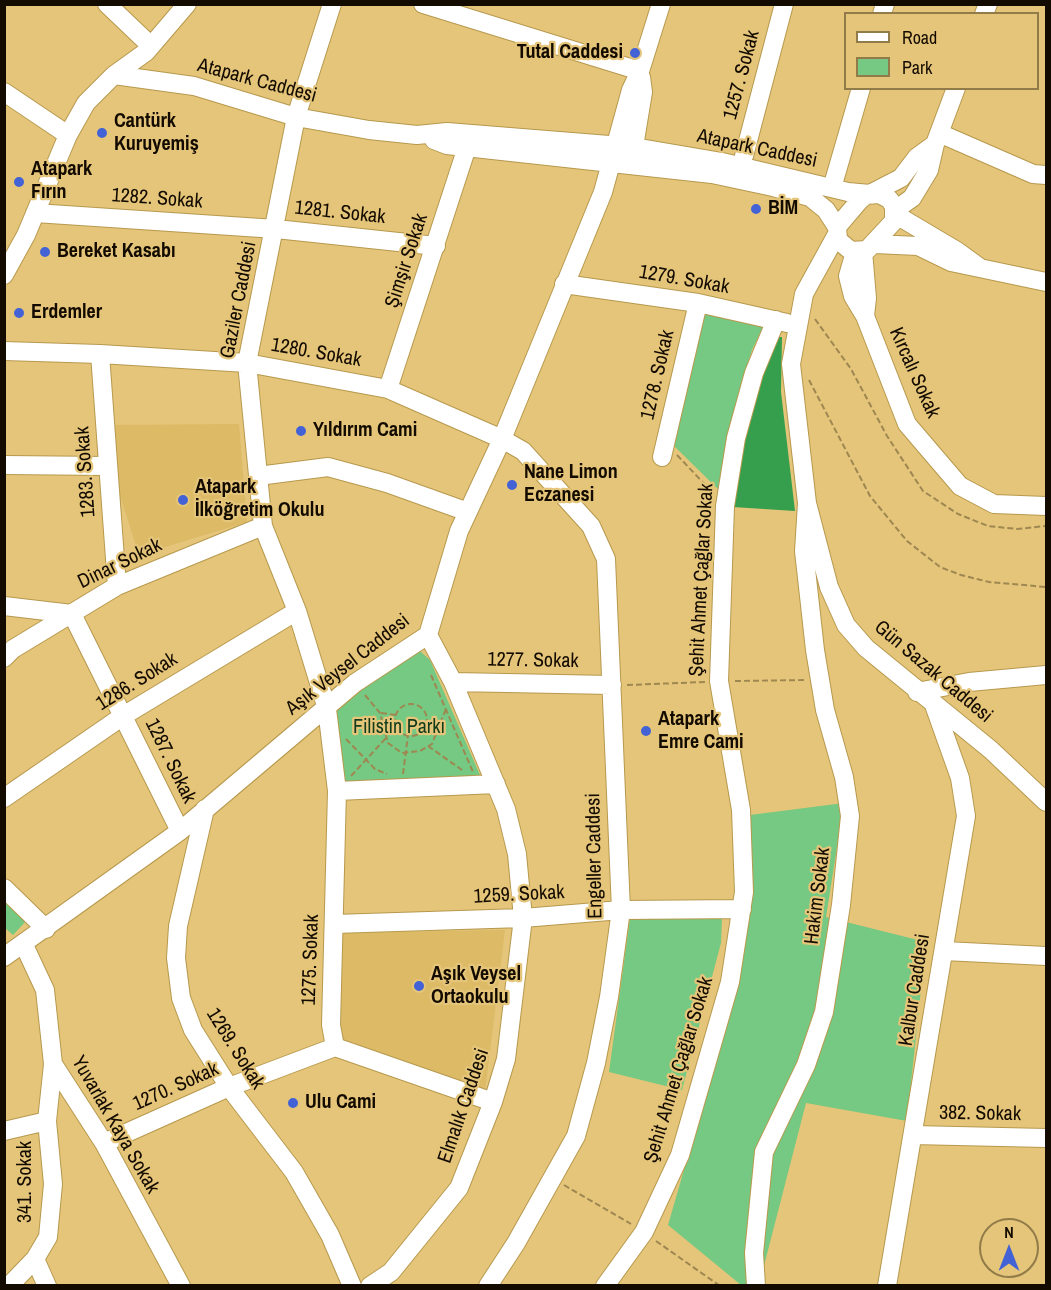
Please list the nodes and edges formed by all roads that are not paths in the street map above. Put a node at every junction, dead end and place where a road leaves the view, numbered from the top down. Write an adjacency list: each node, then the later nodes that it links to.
1 (107, 4): 7 (street)
2 (187, 4): 7 (street)
3 (332, 4): 13 (street, Gaziler Caddesi)
4 (423, 4): 8 (street)
5 (661, 4): 8 (street)
6 (784, 4): 19 (street, 1257. Sokak)
7 (151, 46): 9 (street)
8 (640, 71): 18 (street)
9 (114, 75): 13 (street, Atapark Caddesi); 14 (street)
10 (860, 90): 21 (street)
11 (955, 90): 16 (street)
12 (4, 92): 14 (street)
13 (296, 117): 15 (street, Atapark Caddesi); 25 (street, Gaziler Caddesi)
14 (68, 135): 24 (street)
15 (417, 135): 17 (street); 18 (street, Atapark Caddesi)
16 (937, 138): 20 (street); 22 (street); 23 (street)
17 (467, 147): 18 (street); 27 (street, Şimşir Sokak)
18 (624, 155): 21 (street, Atapark Caddesi); 26 (street); 32 (street, Aşık Veysel Caddesi)
19 (744, 156)
20 (1047, 175)
21 (832, 188): 22 (street, Atapark Caddesi)
22 (870, 194): 23 (street, Atapark Caddesi); 26 (street)
23 (895, 210): 28 (street); 29 (street, Atapark Caddesi)
24 (35, 213): 25 (street, 1282. Sokak); 30 (street)
25 (276, 229): 27 (street, 1281. Sokak); 38 (street, Gaziler Caddesi)
26 (837, 230): 28 (street); 34 (street, Gün Sazak Caddesi)
27 (436, 246): 39 (street, Şimşir Sokak)
28 (864, 249): 29 (street); 34 (street); 46 (street, Kırcalı Sokak)
29 (979, 267): 31 (street)
30 (4, 275)
31 (1047, 282)
32 (564, 284): 33 (street, 1279. Sokak); 40 (street, Aşık Veysel Caddesi)
33 (698, 303): 35 (street, 1279. Sokak); 41 (street, 1278. Sokak)
34 (799, 317): 35 (street, 1279. Sokak); 45 (street, Gün Sazak Caddesi)
35 (776, 320): 69 (street, Şehit Ahmet Çağlar Sokak)
36 (4, 351): 37 (street, 1280. Sokak)
37 (100, 354): 38 (street, 1280. Sokak); 43 (street, 1283. Sokak)
38 (247, 363): 39 (street, 1280. Sokak); 44 (street, Gaziler Caddesi)
39 (388, 389): 40 (street, 1280. Sokak)
40 (502, 439): 47 (street, Aşık Veysel Caddesi); 57 (street, Engeller Caddesi)
41 (664, 449)
42 (4, 465): 43 (street)
43 (108, 466): 49 (street, 1283. Sokak)
44 (258, 476): 47 (street); 48 (street, Gaziler Caddesi)
45 (807, 503): 58 (street, Gün Sazak Caddesi); 95 (street, Hakim Sokak)
46 (1047, 506)
47 (468, 512): 53 (street, Aşık Veysel Caddesi)
48 (263, 526): 49 (street, Dinar Sokak); 51 (street, Gaziler Caddesi)
49 (117, 586): 52 (street, Dinar Sokak)
50 (4, 606): 52 (street)
51 (297, 611): 60 (street, Gaziler Caddesi); 61 (street, 1286. Sokak)
52 (72, 614): 54 (street, Dinar Sokak); 61 (street, 1287. Sokak)
53 (428, 635): 56 (street, Elmalık Caddesi); 60 (street, Aşık Veysel Caddesi)
54 (4, 658)
55 (1047, 675): 58 (street)
56 (453, 682): 57 (street, 1277. Sokak); 62 (street, Elmalık Caddesi)
57 (612, 685): 70 (street, Engeller Caddesi)
58 (917, 692): 59 (street, Gün Sazak Caddesi)
59 (934, 705): 65 (street, Gün Sazak Caddesi); 75 (street, Kalbur Caddesi)
60 (327, 709): 63 (street, 1275. Sokak); 66 (street, Aşık Veysel Caddesi)
61 (123, 716): 64 (street, 1286. Sokak); 67 (street, 1287. Sokak)
62 (496, 784): 63 (street); 71 (street, Elmalık Caddesi)
63 (341, 787): 72 (street, 1275. Sokak)
64 (4, 798)
65 (1047, 802)
66 (205, 809): 67 (street, Aşık Veysel Caddesi); 80 (street, 1269. Sokak)
67 (180, 831): 73 (street, Aşık Veysel Caddesi)
68 (4, 888): 73 (street)
69 (742, 909): 70 (street, 1259. Sokak); 94 (street, Şehit Ahmet Çağlar Sokak)
70 (621, 910): 71 (street, 1259. Sokak); 93 (street, Engeller Caddesi)
71 (523, 918): 72 (street, 1259. Sokak); 81 (street, Elmalık Caddesi)
72 (334, 924): 78 (street, 1275. Sokak)
73 (46, 929): 74 (street, Aşık Veysel Caddesi)
74 (24, 945): 77 (street, Aşık Veysel Caddesi); 79 (street, Yuvarlak Kaya Sokak)
75 (944, 951): 76 (street); 84 (street, Kalbur Caddesi)
76 (1047, 956)
77 (4, 957)
78 (335, 1047): 80 (street, 1270. Sokak); 81 (street)
79 (53, 1064): 82 (street, 341. Sokak); 86 (street, Yuvarlak Kaya Sokak)
80 (229, 1087): 86 (street, 1270. Sokak); 91 (street, 1269. Sokak)
81 (493, 1102): 92 (street, Elmalık Caddesi)
82 (47, 1121): 83 (street); 87 (street, 341. Sokak)
83 (4, 1131)
84 (913, 1135): 85 (street, 382. Sokak); 96 (street, Kalbur Caddesi)
85 (1047, 1138)
86 (104, 1143): 90 (street, Yuvarlak Kaya Sokak)
87 (35, 1259): 88 (street, 341. Sokak); 89 (street)
88 (9, 1286)
89 (46, 1286)
90 (181, 1286)
91 (352, 1286)
92 (370, 1286)
93 (488, 1286)
94 (605, 1286)
95 (756, 1286)
96 (887, 1286)

